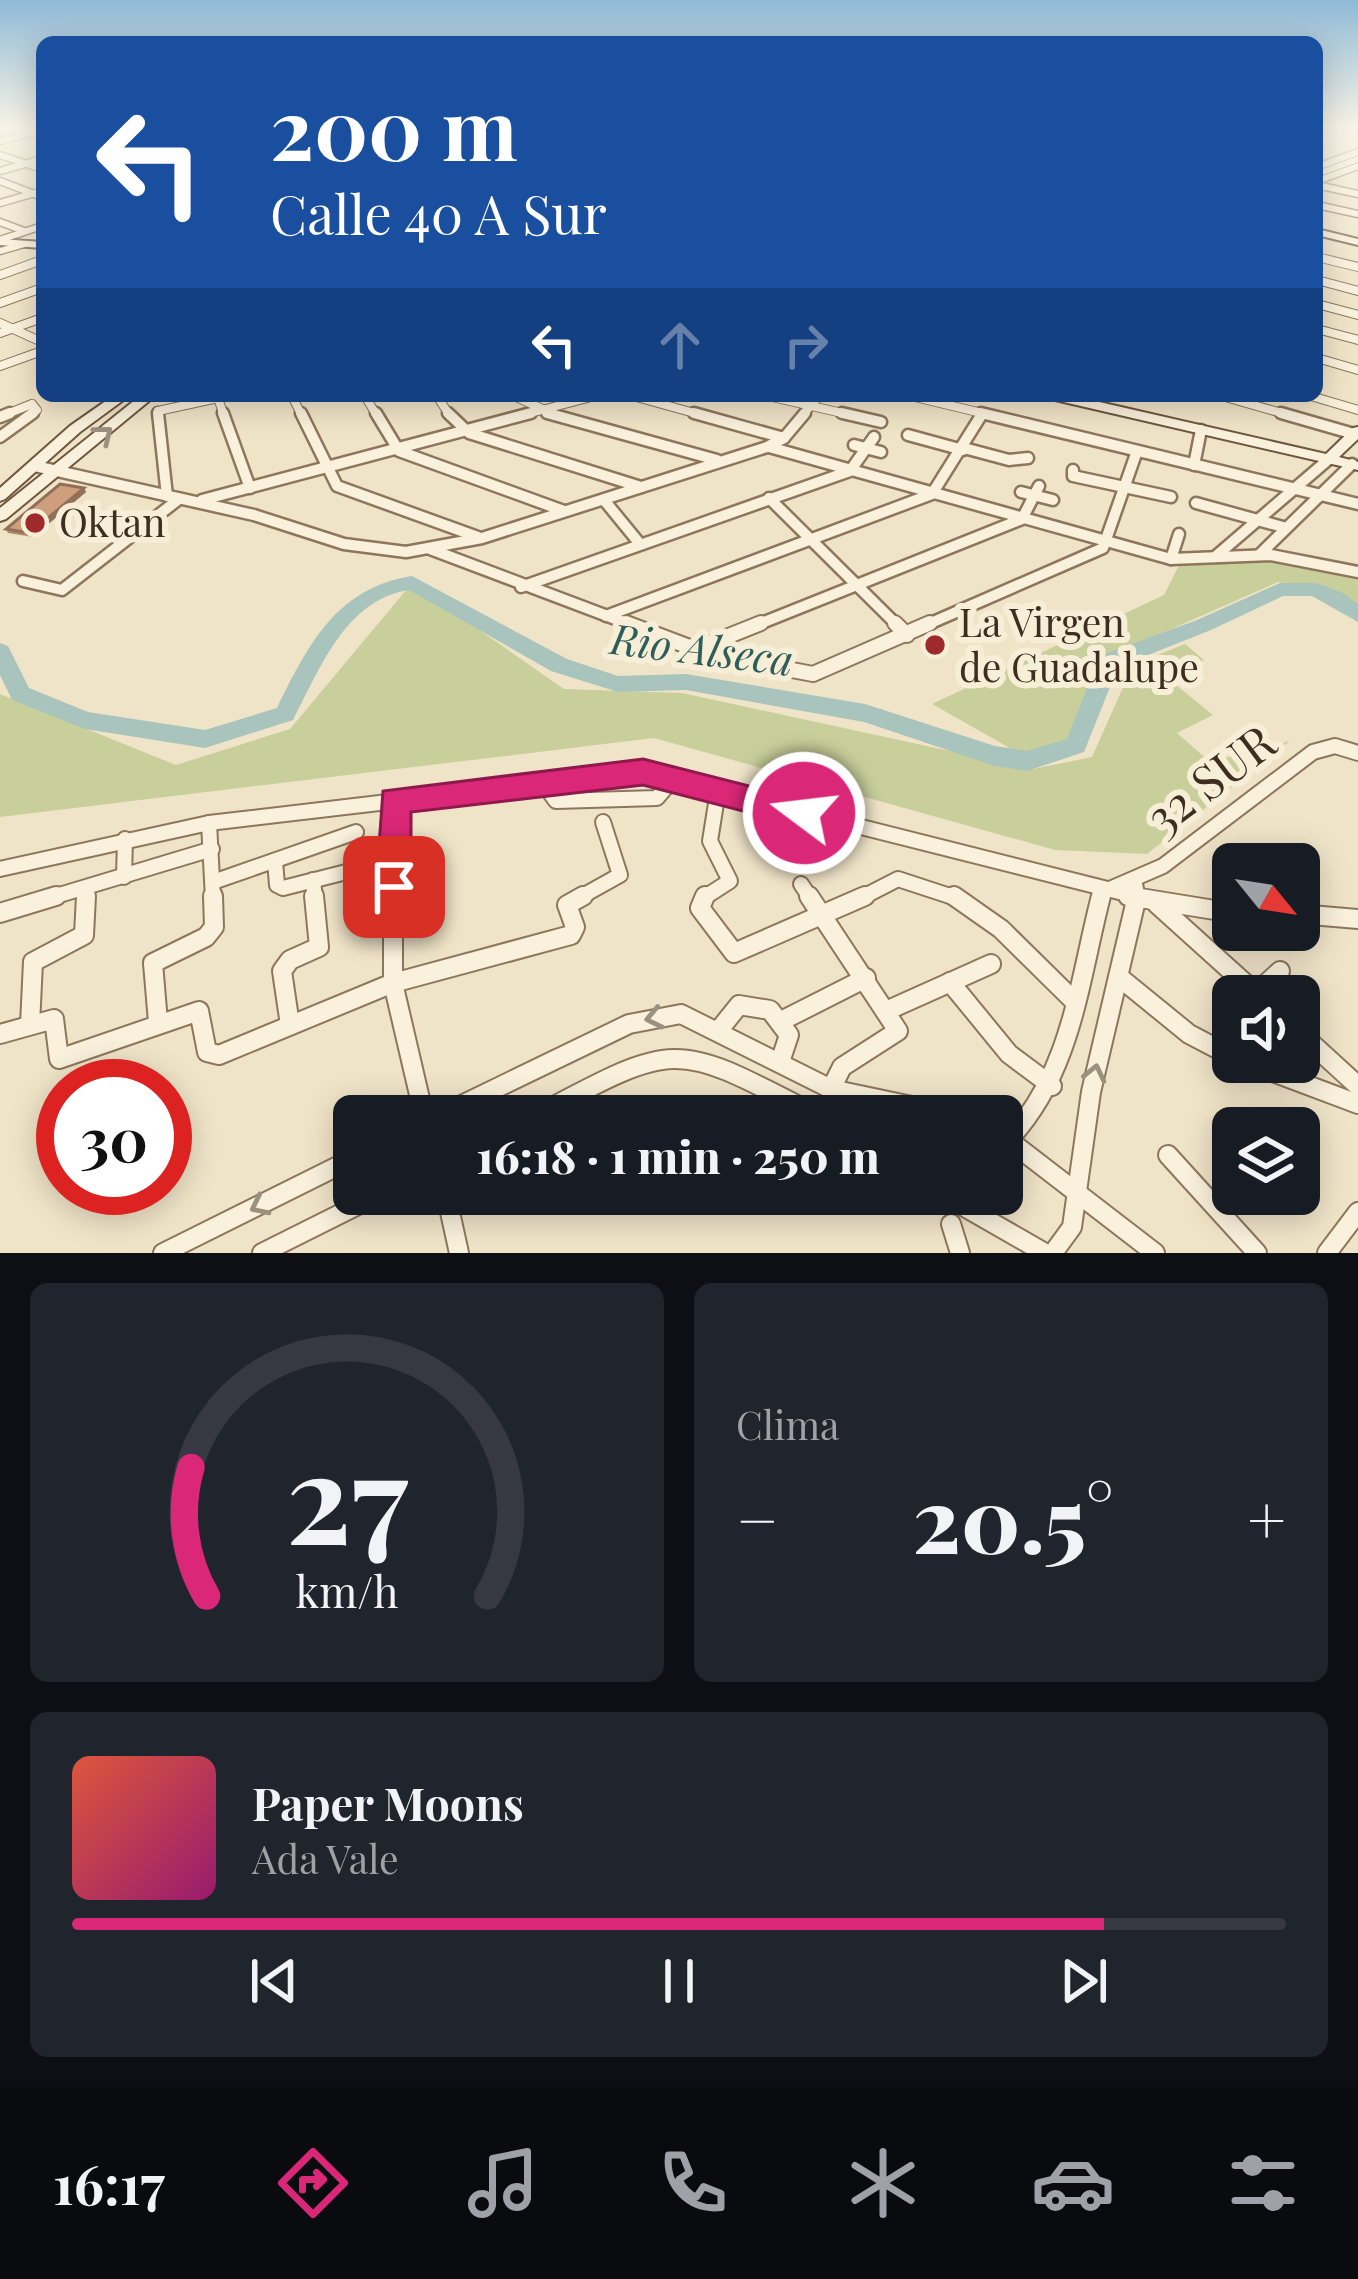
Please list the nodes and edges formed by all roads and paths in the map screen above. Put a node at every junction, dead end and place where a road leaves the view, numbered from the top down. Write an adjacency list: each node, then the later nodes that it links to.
1 (36, 194): 2 (street)
2 (0, 203)
3 (1323, 206): 4 (street)
4 (1358, 214)
5 (0, 222): 8 (street)
6 (36, 230): 8 (street)
7 (1323, 231): 9 (main road)
8 (25, 238): 10 (main road); 11 (main road)
9 (1358, 239)
10 (36, 243)
11 (0, 244)
12 (1323, 258): 14 (street)
13 (36, 262): 15 (street)
14 (1358, 267)
15 (0, 274)
16 (1323, 282): 18 (street)
17 (36, 290): 19 (street)
18 (1358, 291)
19 (0, 303)
20 (1323, 306): 21 (street)
21 (1358, 315)
22 (36, 320): 24 (street)
23 (0, 322): 24 (street)
24 (5, 331): 27 (street)
25 (1323, 331): 26 (street)
26 (1358, 340)
27 (36, 344)
28 (36, 349): 30 (street)
29 (1323, 360): 31 (street)
30 (0, 366)
31 (1358, 370)
32 (1323, 400): 50 (street)
33 (115, 402): 75 (main road)
34 (141, 402): 76 (main road, one-way to 34)
35 (199, 402): 89 (street)
36 (224, 402): 81 (street)
37 (295, 402): 78 (street)
38 (369, 402): 68 (street)
39 (440, 402): 58 (street)
40 (525, 402): 51 (street)
41 (576, 402): 51 (street)
42 (655, 402): 62 (street)
43 (790, 402): 49 (street)
44 (814, 402): 49 (street)
45 (959, 402): 52 (street)
46 (1081, 402): 56 (main road)
47 (1107, 402): 70 (main road)
48 (1244, 402): 57 (street)
49 (809, 407): 55 (street); 62 (street)
50 (1358, 410)
51 (543, 412): 58 (street); 72 (street)
52 (982, 413): 66 (street); 67 (street)
53 (0, 417): 60 (street)
54 (905, 418): 63 (street)
55 (881, 422)
56 (1201, 430): 70 (main road); 74 (street)
57 (1356, 432): 70 (main road)
58 (469, 433): 68 (street); 80 (street)
59 (908, 435): 63 (street)
60 (0, 437)
61 (874, 437): 64 (street)
62 (784, 438): 65 (street)
63 (926, 440): 66 (street)
64 (860, 446): 69 (street); 79 (street)
65 (767, 447): 72 (street); 79 (street)
66 (963, 449): 71 (street); 86 (street)
67 (1137, 451): 74 (street); 82 (street)
68 (399, 452): 78 (street); 97 (street)
69 (880, 452)
70 (1332, 457): 73 (main road); 83 (street)
71 (1028, 458)
72 (721, 461): 80 (street)
73 (1357, 462): 87 (street)
74 (1194, 465): 83 (street)
75 (35, 466): 76 (street); 88 (main road)
76 (58, 470): 89 (street); 98 (main road)
77 (1073, 470): 82 (street)
78 (325, 471): 81 (street); 103 (street)
79 (850, 471): 86 (street); 90 (street)
80 (641, 487): 92 (street)
81 (250, 488): 94 (street)
82 (1124, 489): 91 (street); 105 (street)
83 (1296, 489): 87 (street); 100 (street)
84 (1037, 491): 85 (street); 93 (street); 99 (street)
85 (1021, 492)
86 (932, 494): 99 (street); 104 (street)
87 (1319, 495): 96 (street); 101 (street)
88 (0, 496)
89 (173, 497): 94 (street); 112 (street)
90 (769, 498): 104 (street); 106 (street)
91 (1170, 498)
92 (604, 500): 97 (street); 106 (street)
93 (1053, 500)
94 (195, 502): 107 (street)
95 (1196, 503): 100 (street)
96 (1358, 504)
97 (565, 512): 103 (street)
98 (0, 517)
99 (1022, 519): 105 (street); 113 (street)
100 (1259, 520): 101 (street); 109 (street)
101 (1283, 527): 108 (street)
102 (1179, 534): 110 (street)
103 (482, 538): 107 (street)
104 (809, 540): 113 (street); 115 (street)
105 (1108, 543): 110 (street); 116 (street)
106 (640, 544): 114 (street)
107 (430, 549): 114 (street)
108 (1259, 555): 109 (street); 111 (street)
109 (1214, 558): 110 (street)
110 (1171, 559)
111 (1358, 572)
112 (23, 581)
113 (854, 584): 116 (street); 117 (street)
114 (520, 587): 115 (street)
115 (604, 616): 117 (street)
116 (907, 635): 117 (street)
117 (696, 649)
118 (1358, 754): 132 (street, 32 SUR)
119 (674, 778): 120 (street); 120 (street); 121 (street)
120 (545, 786): 122 (street)
121 (718, 791): 137 (street); 141 (street)
122 (394, 800): 124 (street); 128 (street)
123 (603, 822): 150 (street)
124 (209, 823): 126 (street); 127 (street)
125 (356, 832): 129 (street)
126 (125, 839): 130 (street); 131 (street)
127 (212, 849): 131 (street); 134 (street)
128 (394, 860): 133 (street); 150 (street)
129 (275, 862): 133 (street); 134 (street)
130 (0, 869)
131 (124, 877): 136 (street)
132 (1134, 879): 137 (street, 32 SUR); 138 (street, 32 SUR)
133 (314, 880): 157 (street)
134 (213, 881): 155 (street)
135 (801, 884): 141 (street)
136 (87, 889): 140 (street); 156 (street)
137 (1102, 892): 138 (street); 152 (street)
138 (1147, 902): 139 (street); 146 (street); 148 (street)
139 (1212, 910)
140 (0, 913)
141 (827, 916): 149 (street); 152 (street)
142 (1320, 916): 143 (street)
143 (1358, 919)
144 (991, 964): 151 (street)
145 (1280, 970): 147 (street)
146 (1233, 975)
147 (1275, 975)
148 (1119, 977): 160 (street); 178 (street, one-way to 148)
149 (866, 978): 153 (street); 154 (street)
150 (393, 982): 157 (street); 168 (street)
151 (950, 982): 153 (street); 165 (street)
152 (1074, 1000): 165 (street)
153 (886, 1011): 167 (street)
154 (783, 1020): 158 (street); 163 (street)
155 (158, 1022): 156 (street); 157 (street)
156 (30, 1025): 159 (street)
157 (290, 1025)
158 (719, 1030): 163 (street); 169 (street, one-way to 169)
159 (1, 1034): 161 (street)
160 (1212, 1046)
161 (0, 1050)
162 (1320, 1051): 166 (street)
163 (780, 1061): 167 (street)
164 (1303, 1083): 173 (street)
165 (1052, 1086): 174 (street)
166 (1358, 1086)
167 (831, 1089): 172 (street)
168 (419, 1095)
169 (483, 1095)
170 (574, 1095): 171 (street)
171 (774, 1095)
172 (859, 1095)
173 (1358, 1103)
174 (1023, 1125)
175 (1023, 1149): 178 (street)
176 (1168, 1155): 190 (street)
177 (333, 1168): 184 (street, one-way to 184)
178 (1074, 1188): 188 (street); 189 (street)
179 (1358, 1212): 191 (street)
180 (338, 1215): 185 (street)
181 (451, 1215): 186 (street)
182 (980, 1215): 188 (street)
183 (951, 1224): 187 (street)
184 (163, 1253)
185 (262, 1253)
186 (459, 1253)
187 (960, 1253)
188 (1049, 1253)
189 (1155, 1253)
190 (1257, 1253)
191 (1328, 1253)

